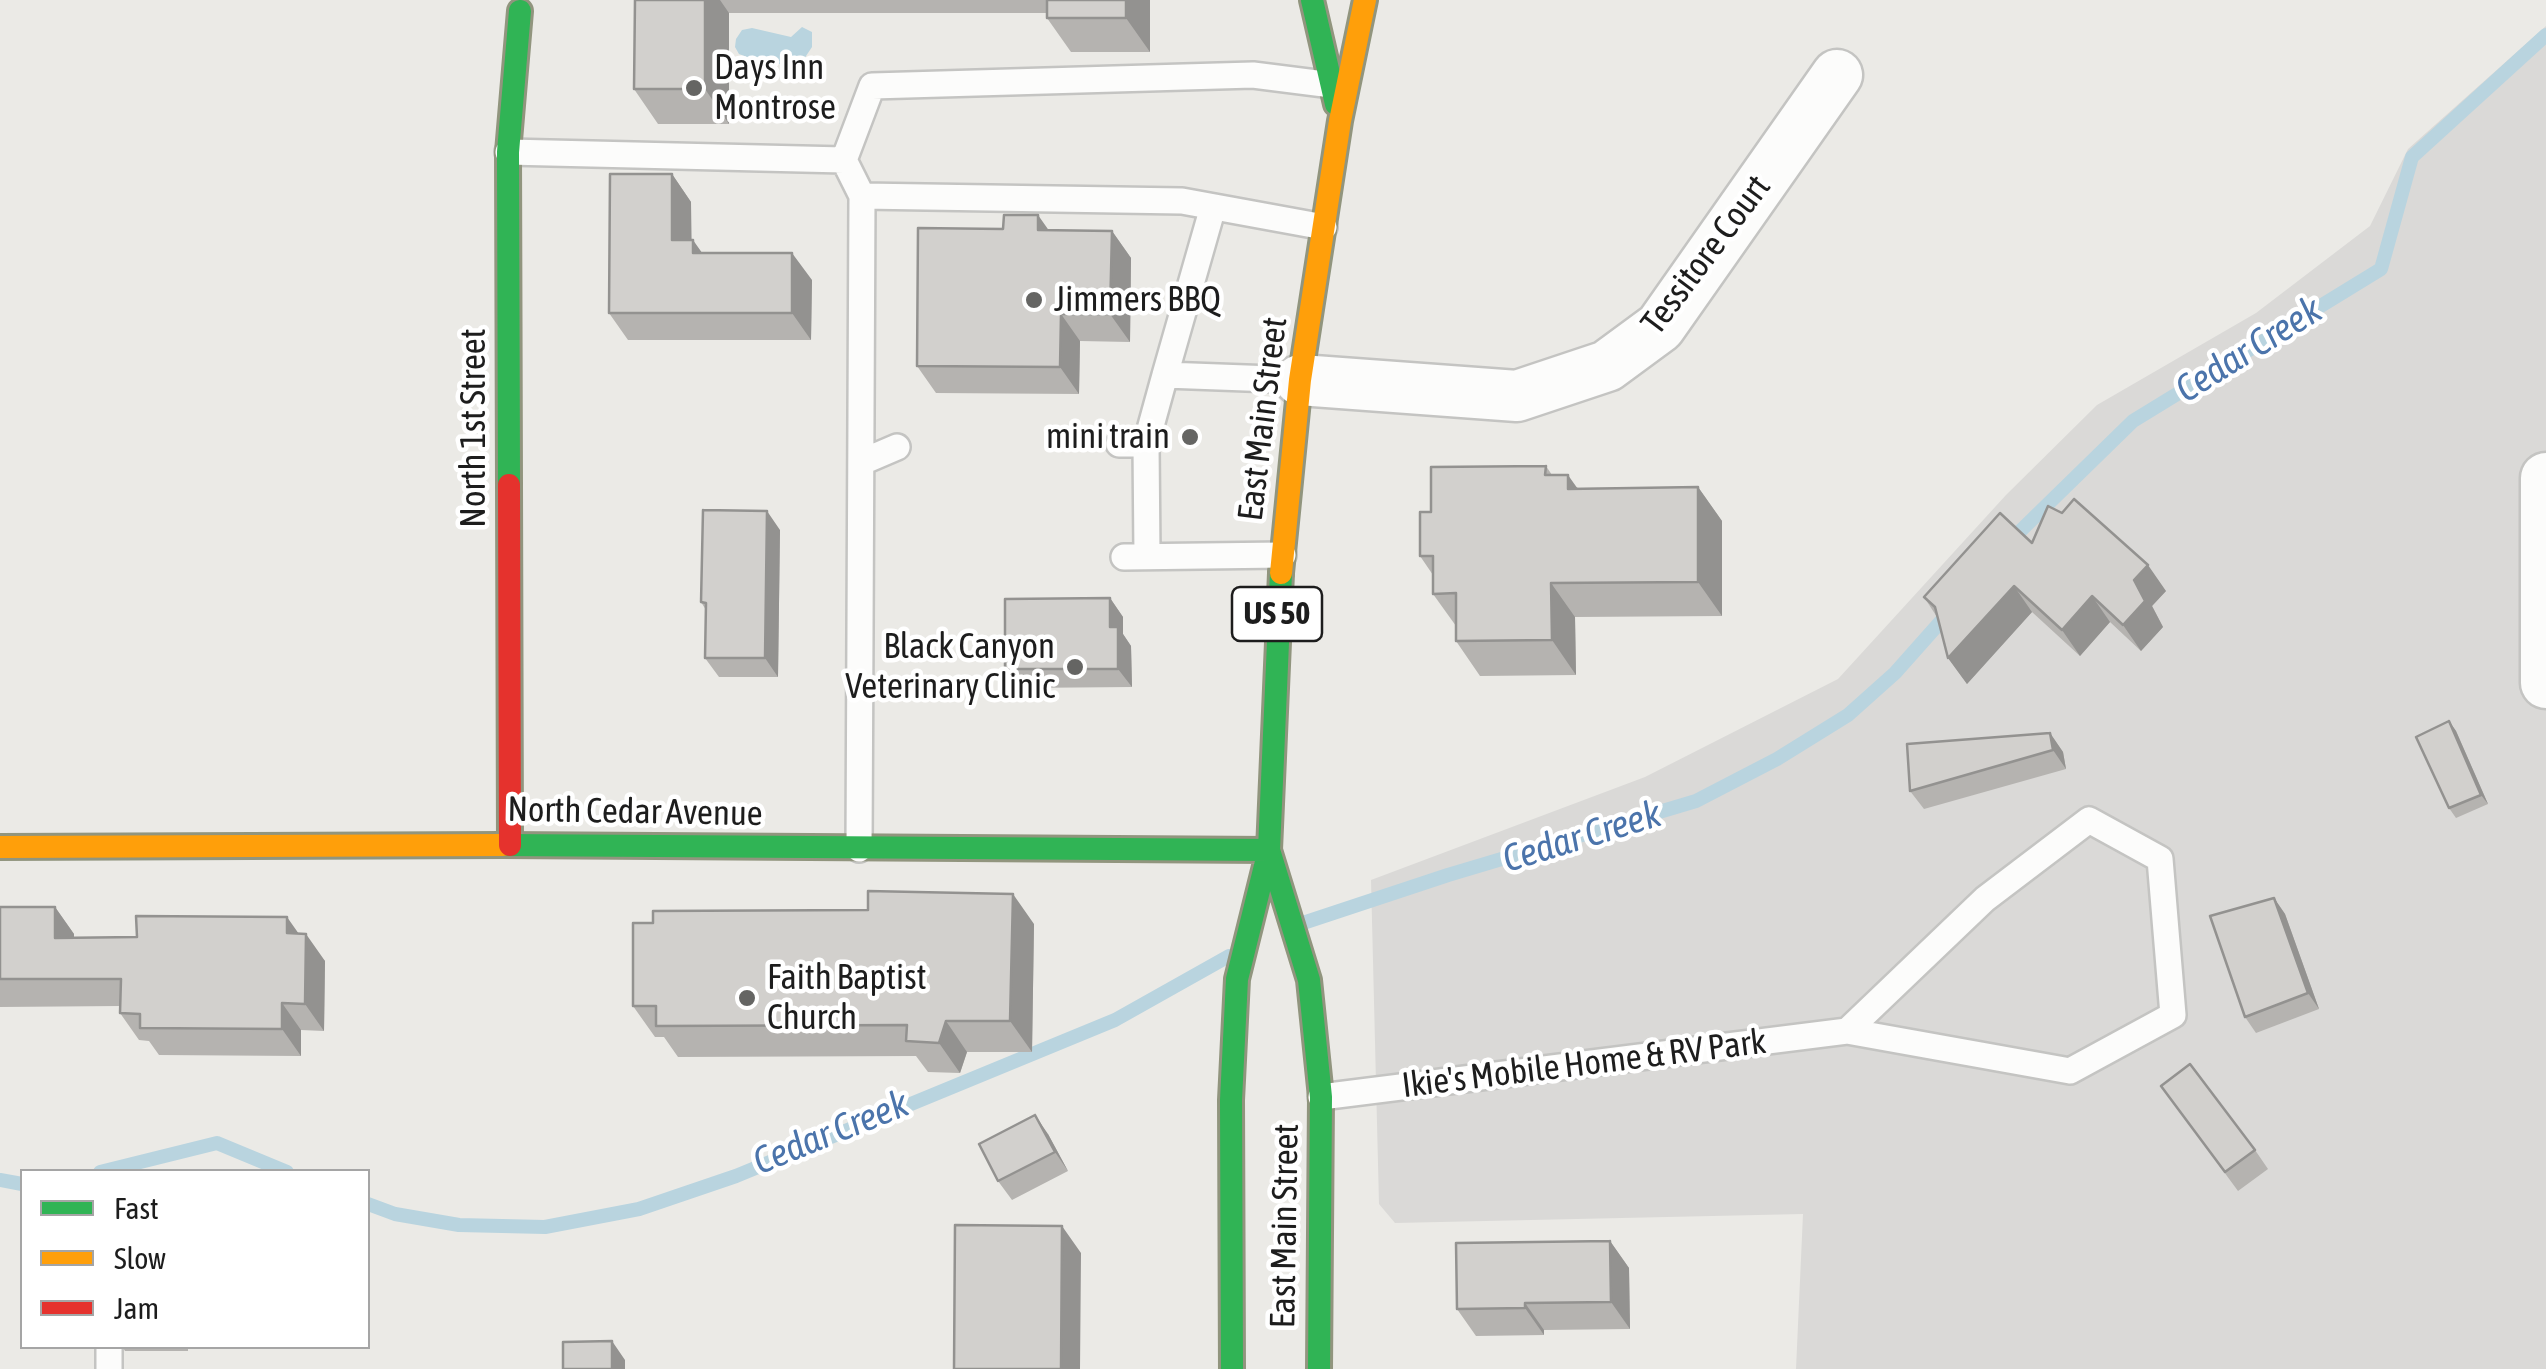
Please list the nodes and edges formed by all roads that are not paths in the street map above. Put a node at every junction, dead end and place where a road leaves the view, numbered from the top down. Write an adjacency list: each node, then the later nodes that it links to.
1 (1312, 0): 5 (main road)
2 (1365, 0): 6 (main road, East Main Street / US 50)
3 (520, 6): 7 (main road, North 1st Street)
4 (1837, 75): 13 (street, Tessitore Court)
5 (1332, 85): 6 (main road); 8 (lane)
6 (1340, 121): 11 (main road, East Main Street / US 50)
7 (508, 152): 8 (lane); 23 (main road, North 1st Street)
8 (844, 160): 9 (lane)
9 (862, 196): 10 (lane); 17 (lane)
10 (1213, 207): 11 (lane); 12 (lane)
11 (1324, 227): 13 (main road, East Main Street / US 50)
12 (1165, 375): 13 (lane); 15 (lane)
13 (1300, 380): 21 (main road, East Main Street / US 50)
14 (1119, 444): 15 (lane)
15 (1146, 444): 21 (lane)
16 (897, 447): 17 (lane)
17 (862, 462): 19 (lane)
18 (2546, 478): 22 (street)
19 (861, 525): 20 (lane); 25 (lane)
20 (886, 540)
21 (1282, 554): 26 (main road, East Main Street / US 50)
22 (2546, 684)
23 (510, 845): 24 (main road, North Cedar Avenue); 25 (main road, North Cedar Avenue)
24 (0, 847)
25 (859, 850): 26 (main road, North Cedar Avenue)
26 (1269, 850): 28 (main road, East Main Street / US 50); 29 (main road, East Main Street / US 50)
27 (1847, 1030): 27 (lane, Ikie's Mobile Home & RV Park); 28 (lane, Ikie's Mobile Home & RV Park)
28 (1322, 1098): 30 (main road, East Main Street / US 50)
29 (1232, 1369)
30 (1319, 1369)

